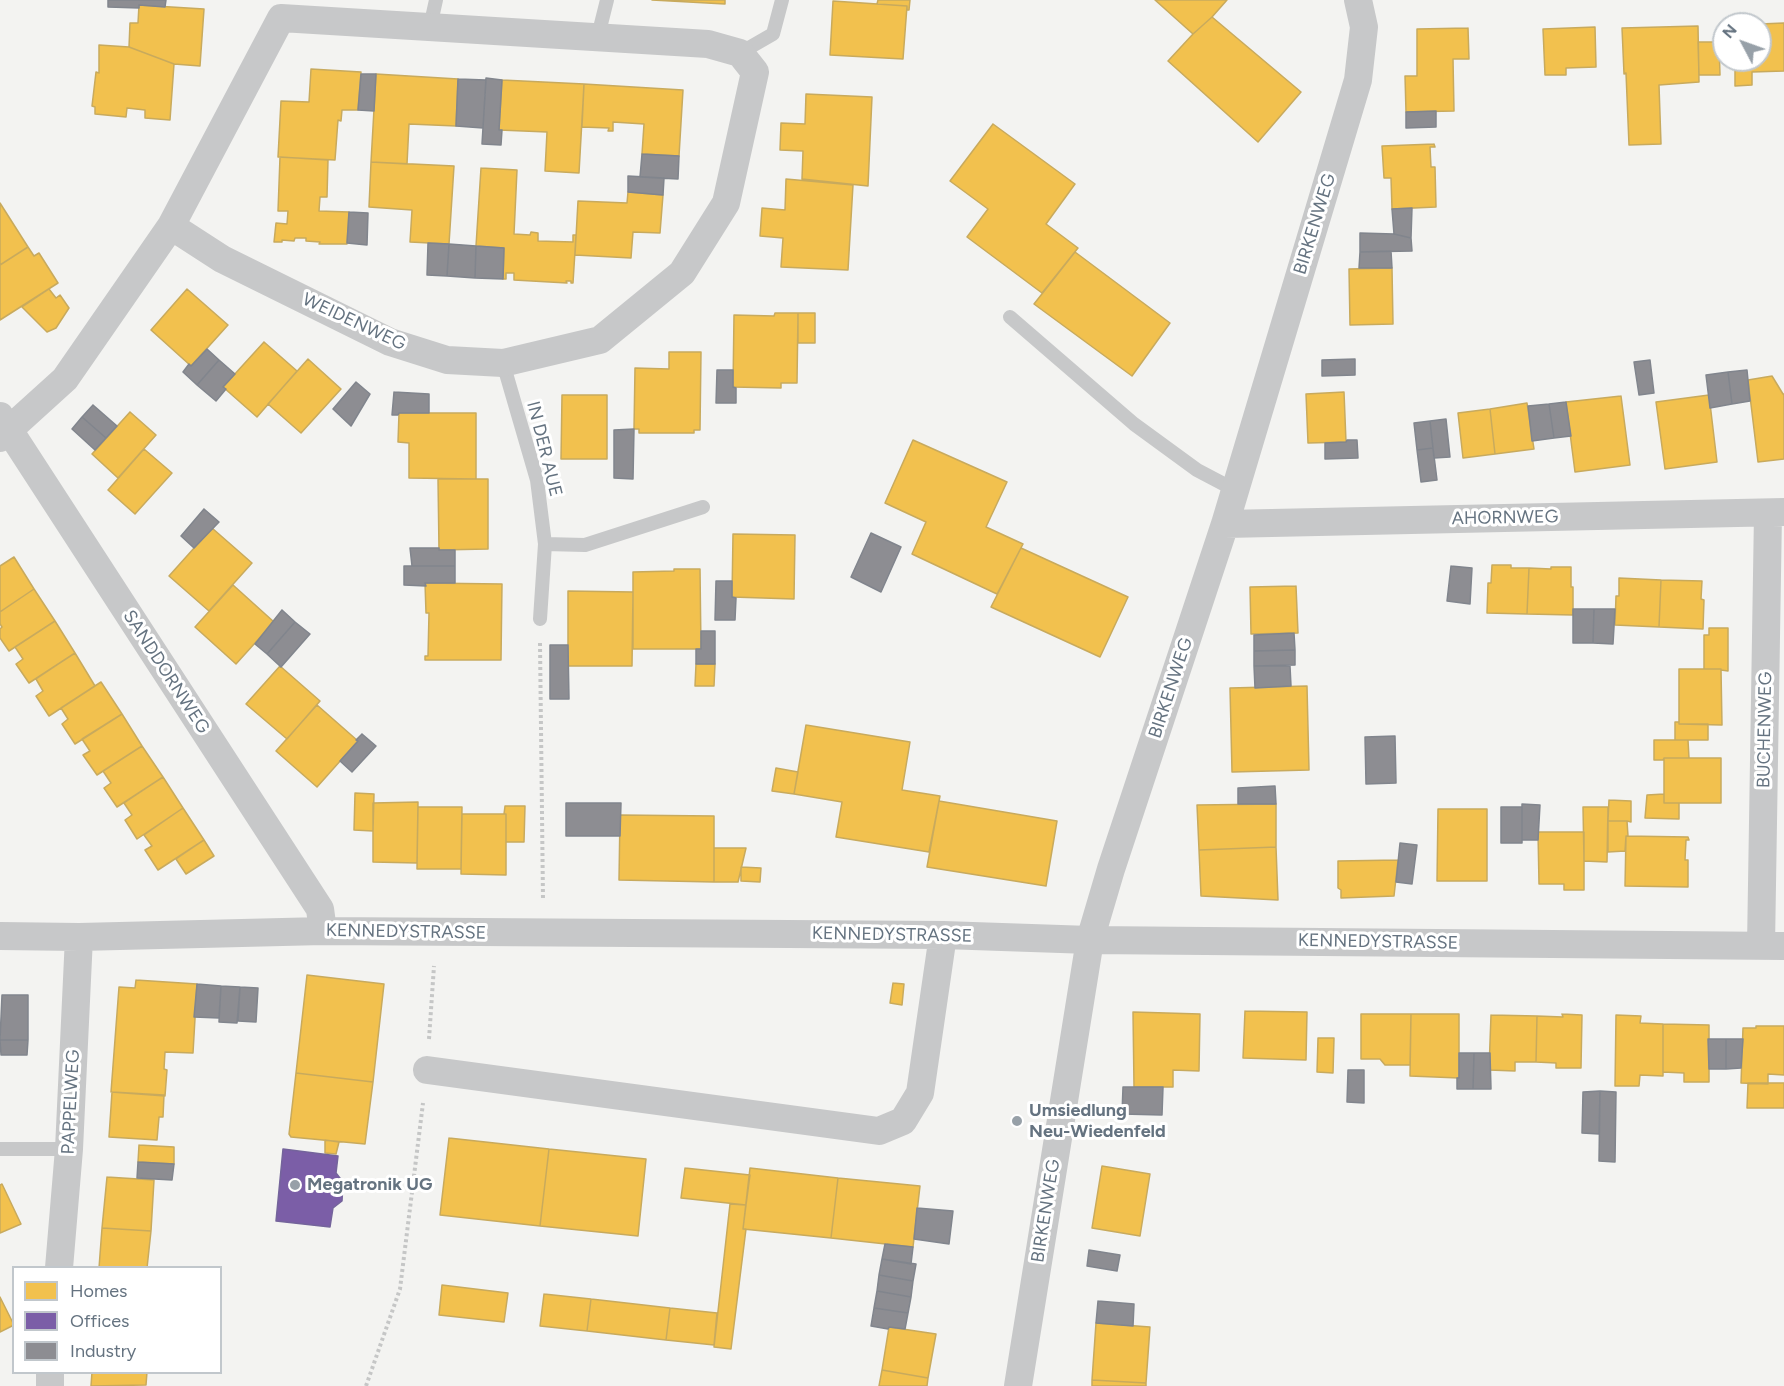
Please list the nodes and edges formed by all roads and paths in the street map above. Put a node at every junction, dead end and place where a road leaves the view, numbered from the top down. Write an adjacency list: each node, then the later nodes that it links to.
1 (607, 0): 6 (lane)
2 (782, 0): 7 (lane)
3 (1358, 0): 12 (street, BIRKENWEG)
4 (281, 9): 5 (street); 8 (street)
5 (433, 14): 6 (street)
6 (598, 36): 7 (street)
7 (740, 53): 10 (street, WEIDENWEG)
8 (171, 226): 10 (street, WEIDENWEG); 11 (street)
9 (1010, 317): 12 (lane)
10 (503, 363): 16 (lane, IN DER AUE)
11 (3, 428): 18 (street, SANDDORNWEG)
12 (1235, 490): 15 (street, BIRKENWEG)
13 (703, 507): 16 (lane)
14 (1776, 513): 15 (street, AHORNWEG); 25 (street, BUCHENWEG)
15 (1225, 524): 24 (street, BIRKENWEG)
16 (545, 544): 17 (lane, IN DER AUE)
17 (540, 619): 20 (path)
18 (322, 931): 19 (street, KENNEDYSTRASSE); 23 (street, KENNEDYSTRASSE)
19 (436, 933): 20 (street, KENNEDYSTRASSE); 26 (path)
20 (543, 933): 21 (street, KENNEDYSTRASSE)
21 (943, 935): 24 (street, KENNEDYSTRASSE); 26 (street)
22 (0, 936): 23 (street, KENNEDYSTRASSE)
23 (79, 937): 28 (street, PAPPELWEG)
24 (1090, 940): 25 (street, KENNEDYSTRASSE); 31 (street, BIRKENWEG)
25 (1772, 946)
26 (427, 1070): 30 (path)
27 (0, 1149): 28 (lane)
28 (69, 1149): 29 (street, PAPPELWEG)
29 (59, 1266)
30 (366, 1386)
31 (1018, 1386)

